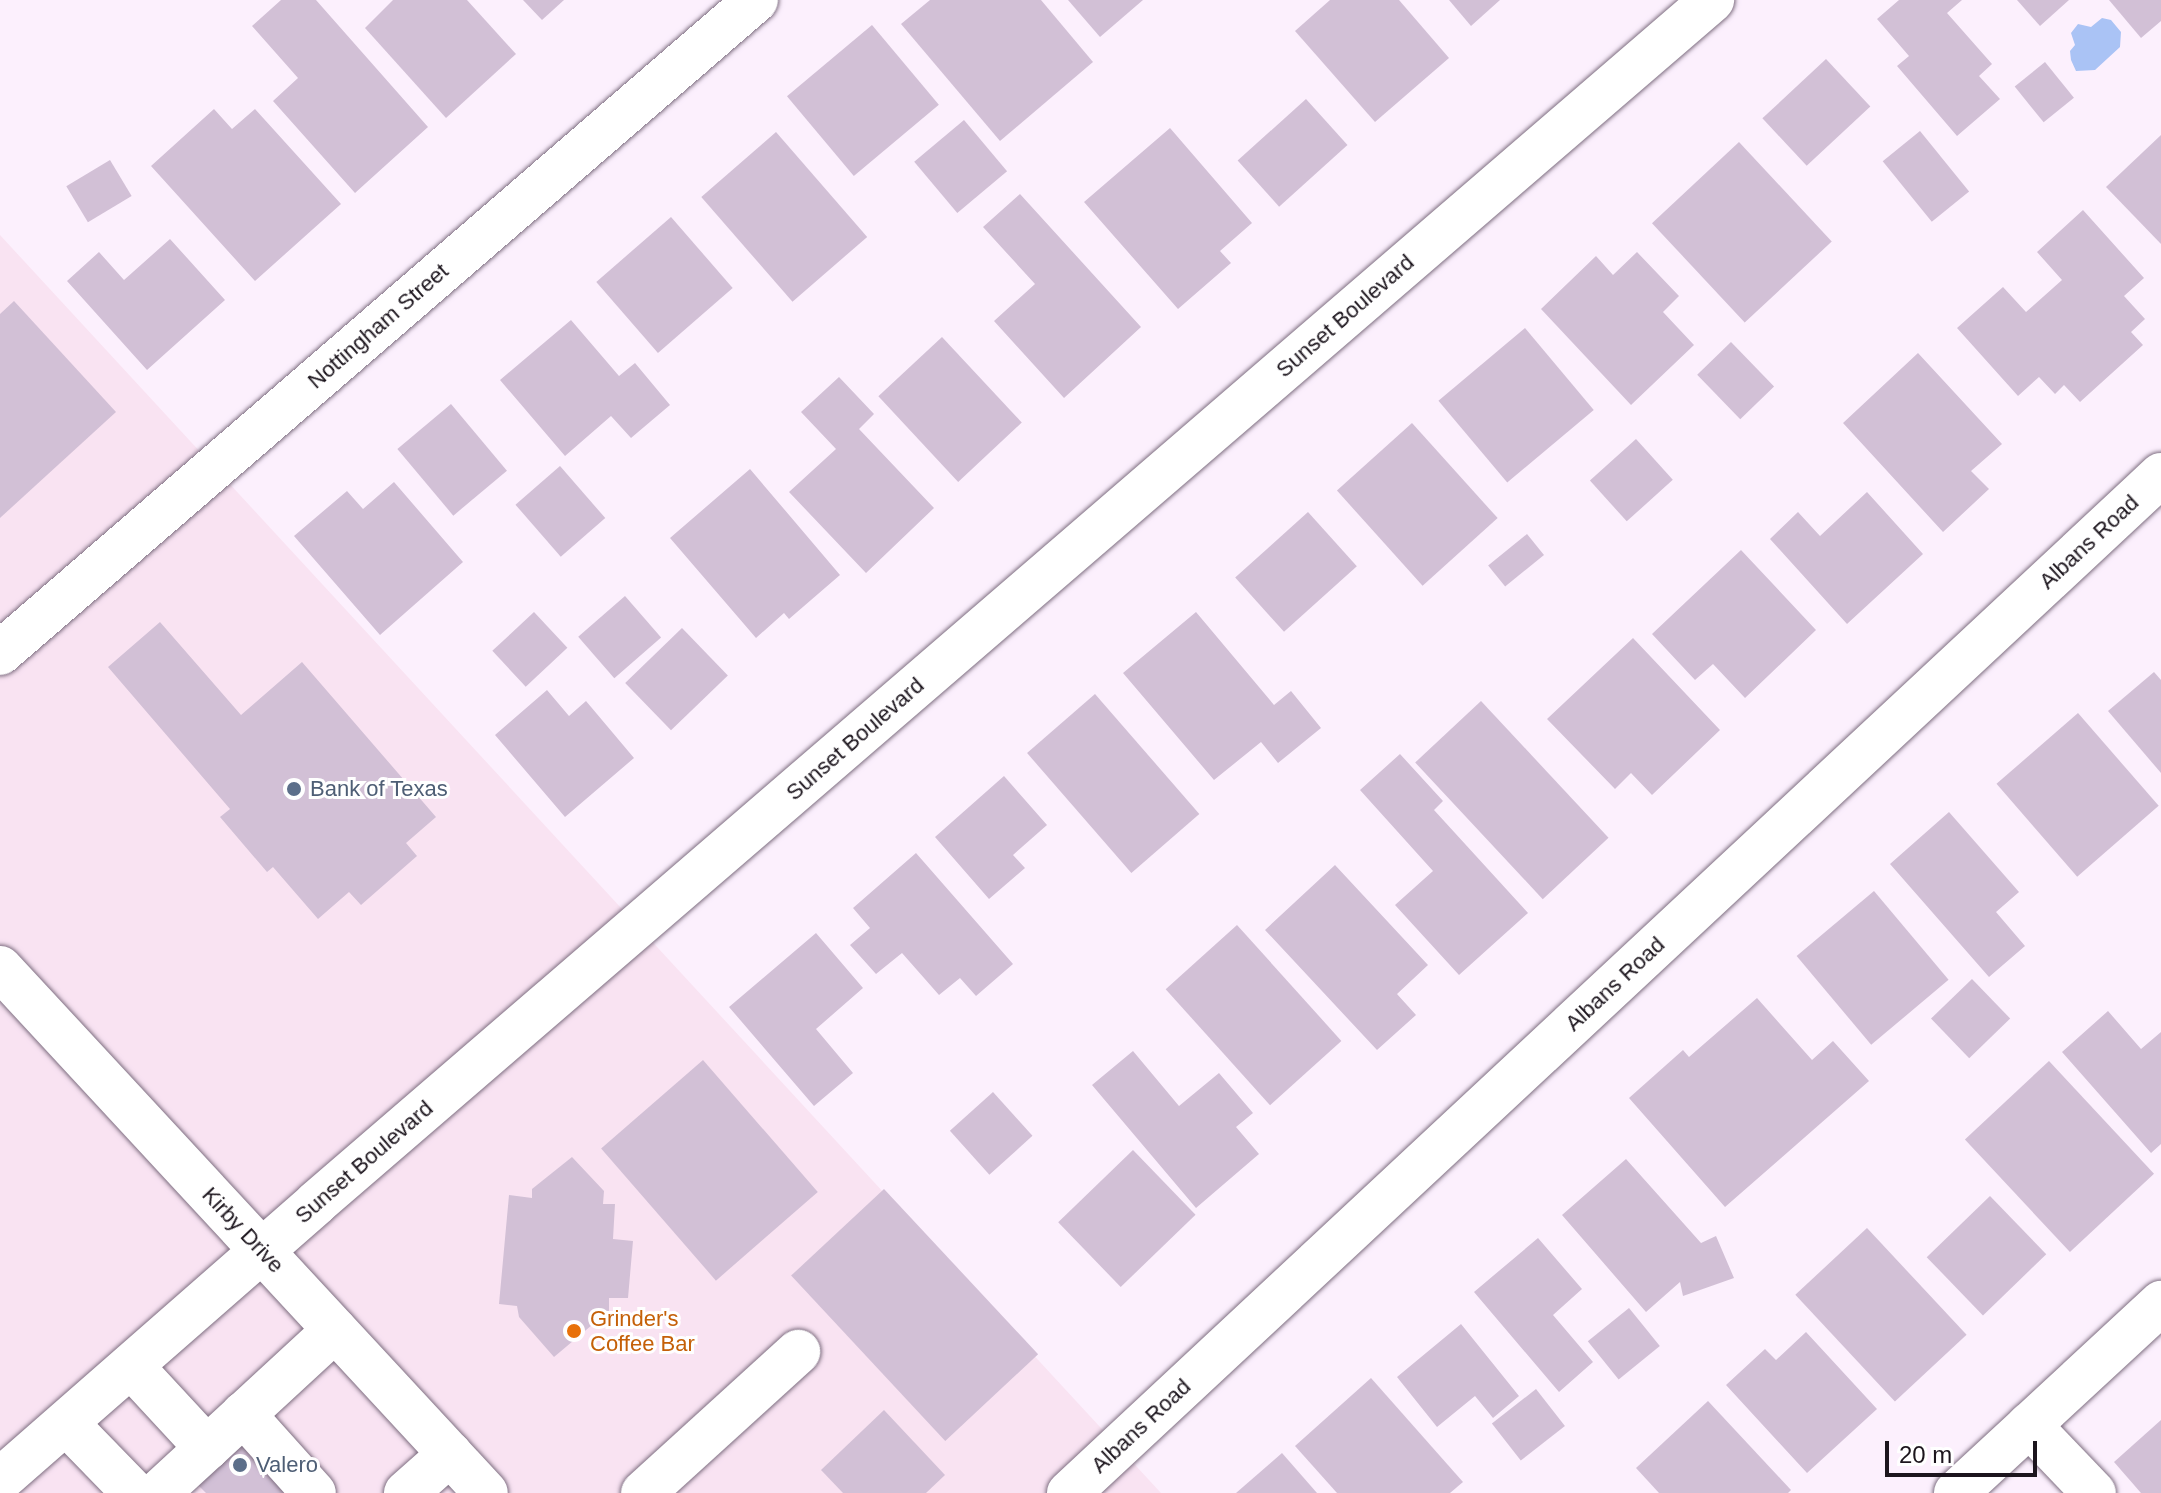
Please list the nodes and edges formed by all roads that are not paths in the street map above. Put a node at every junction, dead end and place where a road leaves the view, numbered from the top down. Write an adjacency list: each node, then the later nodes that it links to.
1 (756, 0): 4 (street, Nottingham Street)
2 (1712, 0): 6 (street, Sunset Boulevard)
3 (2161, 475): 17 (street, Albans Road)
4 (0, 653)
5 (0, 968): 6 (street, Kirby Drive)
6 (262, 1251): 8 (street, Kirby Drive); 10 (street, Sunset Boulevard)
7 (2161, 1303): 13 (street)
8 (335, 1330): 11 (street); 15 (street, Kirby Drive)
9 (798, 1352): 23 (street)
10 (131, 1366): 12 (street, Sunset Boulevard); 14 (street)
11 (243, 1414): 14 (street); 20 (street)
12 (66, 1423): 16 (street, Sunset Boulevard); 18 (street)
13 (2029, 1425): 24 (street); 25 (street)
14 (207, 1448): 19 (street)
15 (450, 1454): 21 (street); 22 (street, Kirby Drive)
16 (0, 1480)
17 (1091, 1486)
18 (134, 1493)
19 (158, 1493)
20 (314, 1493)
21 (406, 1493)
22 (486, 1493)
23 (643, 1493)
24 (1956, 1493)
25 (2094, 1493)

